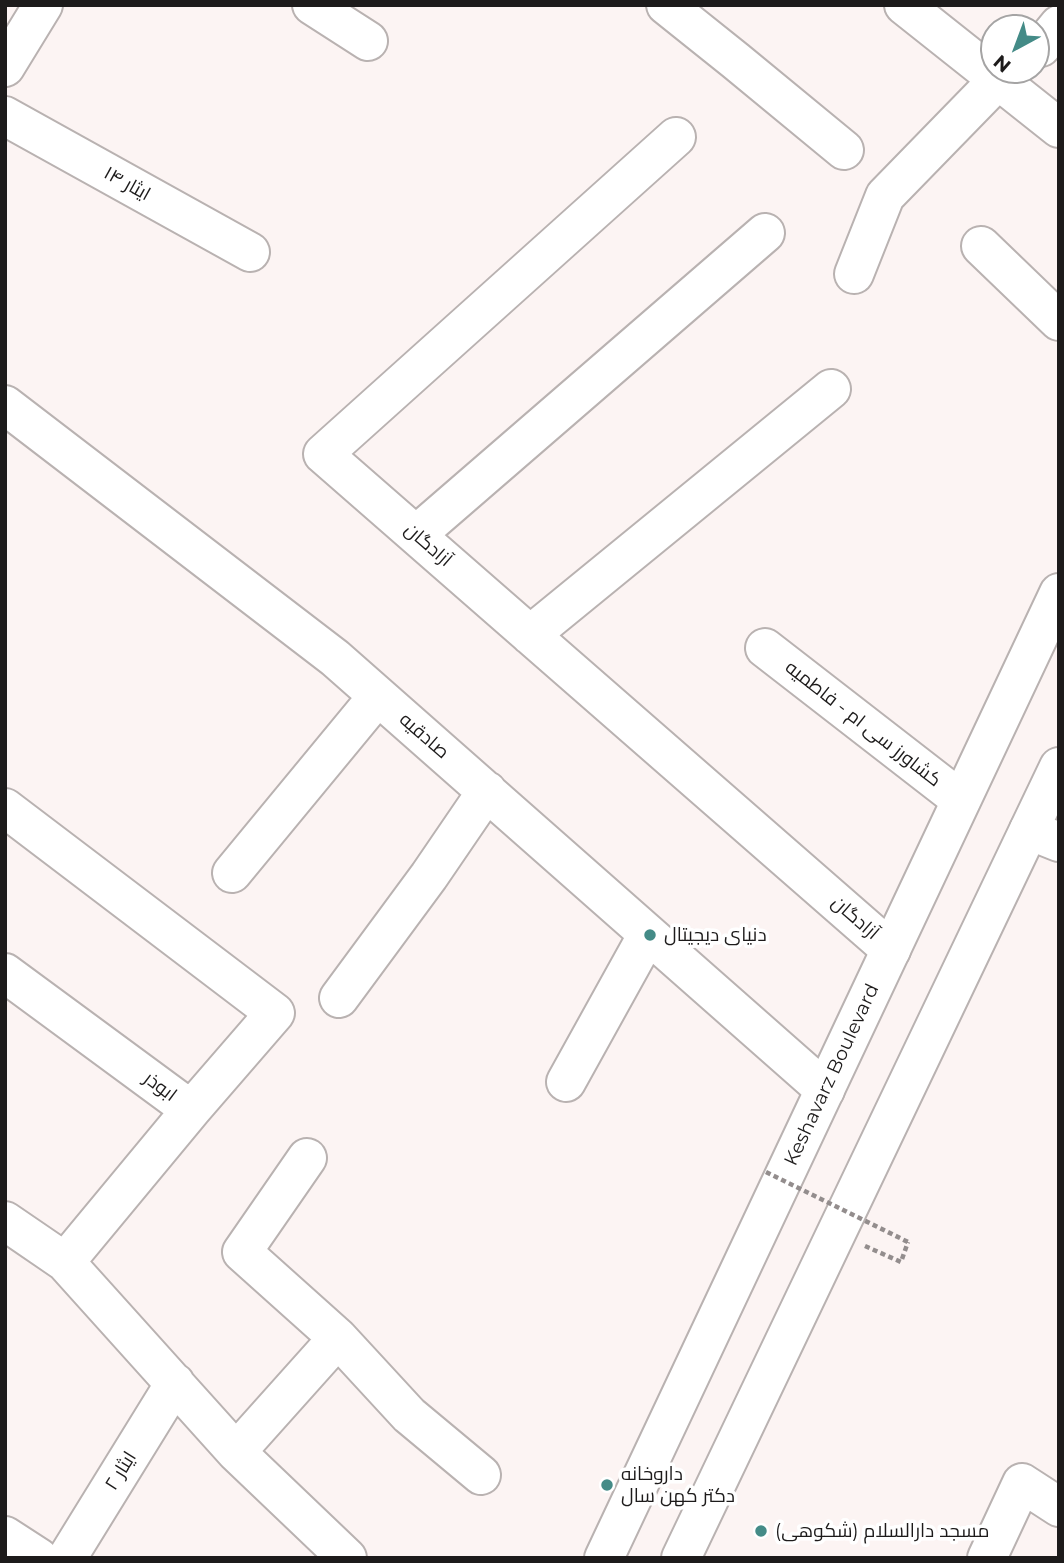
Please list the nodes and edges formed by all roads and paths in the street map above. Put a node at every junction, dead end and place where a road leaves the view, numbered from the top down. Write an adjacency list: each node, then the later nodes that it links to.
1 (43, 5): 6 (street)
2 (312, 5): 5 (street)
3 (666, 5): 13 (street)
4 (904, 5): 7 (street)
5 (368, 41)
6 (5, 66)
7 (980, 66)
8 (994, 84): 17 (street)
9 (1003, 84): 11 (street)
10 (5, 116): 16 (street, ایثار ۱۴)
11 (1059, 128)
12 (676, 137): 21 (street, آزادگان)
13 (844, 150)
14 (765, 233): 21 (street)
15 (981, 246): 18 (street)
16 (250, 253)
17 (854, 274)
18 (1059, 321)
19 (831, 389): 23 (street)
20 (5, 405): 25 (street, صادقیه)
21 (416, 535): 23 (street, آزادگان)
22 (1059, 593): 28 (street, Keshavarz Boulevard)
23 (530, 635): 33 (street, آزادگان)
24 (765, 648): 28 (street, کشاورز سی ام - فاطمیه)
25 (378, 696): 27 (street, صادقیه); 31 (street)
26 (1059, 767): 30 (street)
27 (487, 791): 32 (street, صادقیه); 35 (street)
28 (961, 800): 33 (street, Keshavarz Boulevard)
29 (5, 808): 38 (street)
30 (1044, 836): 54 (street)
31 (232, 873)
32 (648, 933): 36 (street); 37 (street, صادقیه)
33 (891, 950): 37 (street, Keshavarz Boulevard)
34 (5, 972): 38 (street, ابوذر)
35 (340, 998)
36 (566, 1082)
37 (825, 1090): 53 (street, Keshavarz Boulevard)
38 (191, 1110): 42 (street, ابوذر)
39 (307, 1158): 44 (street)
40 (766, 1172): 43 (path, bridge)
41 (5, 1221): 42 (street)
42 (65, 1262): 45 (street)
43 (901, 1262)
44 (338, 1338): 46 (street); 47 (street)
45 (176, 1384): 46 (street); 51 (street, ایثار ۲)
46 (236, 1452): 52 (street)
47 (481, 1475)
48 (1059, 1507): 55 (street)
49 (5, 1536): 50 (street)
50 (38, 1558)
51 (67, 1558)
52 (347, 1558)
53 (604, 1558)
54 (681, 1558)
55 (987, 1558)

